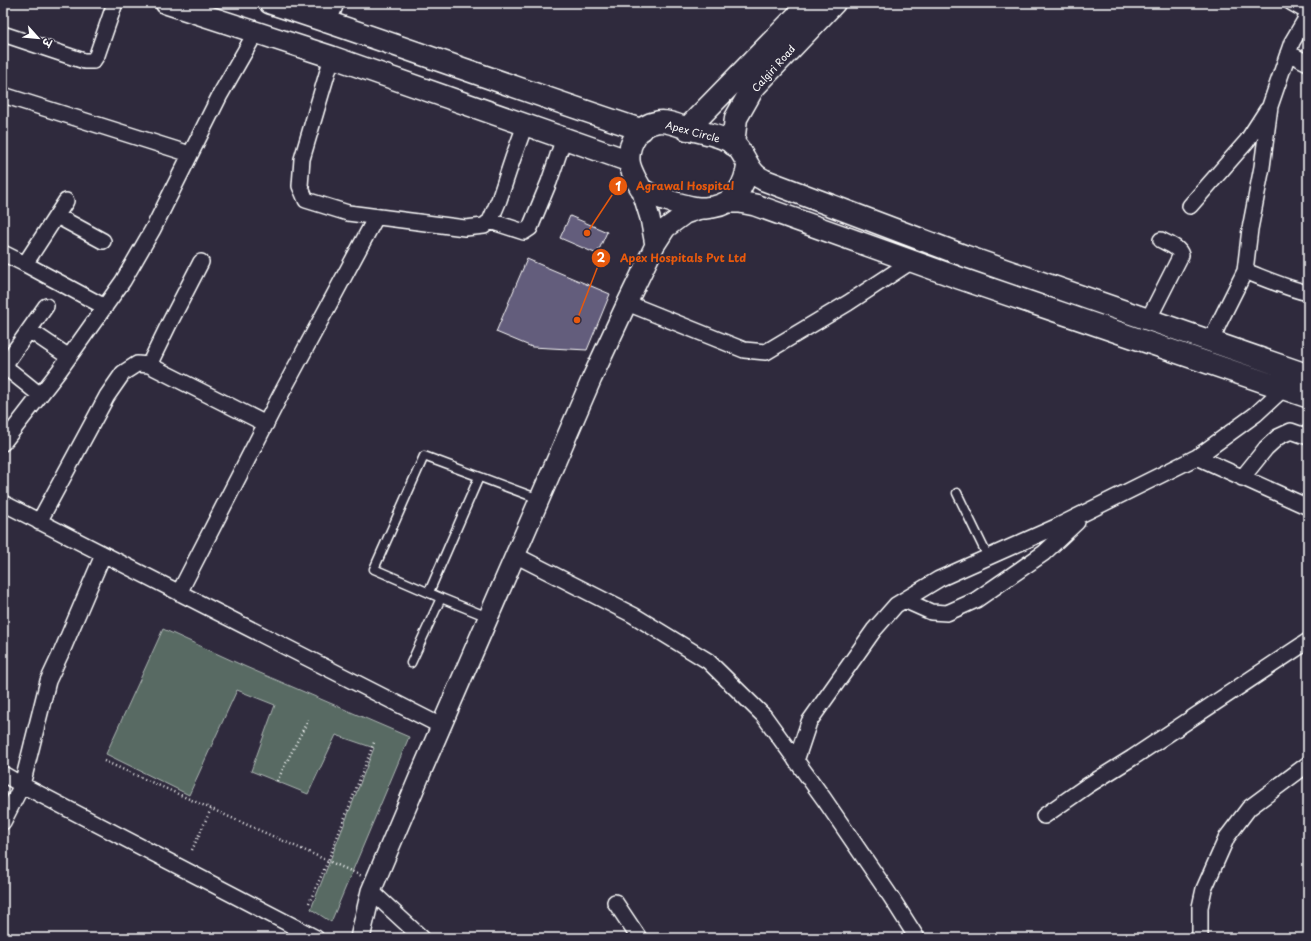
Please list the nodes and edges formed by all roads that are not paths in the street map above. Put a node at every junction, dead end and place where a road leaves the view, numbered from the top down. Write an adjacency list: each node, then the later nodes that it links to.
1 (115, 3): 11 (street)
2 (166, 3): 10 (main road)
3 (810, 3): 18 (main road, Calgiri Road)
4 (834, 3): 21 (main road, Calgiri Road)
5 (1292, 3): 7 (street)
6 (273, 4): 8 (main road)
7 (1308, 12)
8 (322, 13): 19 (main road)
9 (1308, 15): 12 (street)
10 (256, 32): 13 (main road); 22 (street)
11 (3, 34)
12 (1288, 53): 14 (street); 16 (street)
13 (332, 57): 17 (main road); 31 (street)
14 (1308, 63)
15 (3, 94): 22 (street)
16 (1270, 106): 28 (street); 40 (street)
17 (525, 124): 20 (main road); 32 (street)
18 (688, 129): 19 (main road, Apex Circle); 21 (main road, Apex Circle)
19 (642, 130): 23 (main road)
20 (564, 138): 23 (main road); 32 (street)
21 (733, 144): 24 (main road, Apex Circle)
22 (190, 154): 44 (street)
23 (629, 161): 25 (main road)
24 (748, 164): 27 (main road); 45 (main road, Apex Circle)
25 (641, 189): 29 (main road); 35 (street)
26 (66, 201): 30 (street)
27 (726, 202): 29 (main road); 37 (main road)
28 (1190, 206)
29 (703, 208): 35 (street)
30 (57, 216): 34 (street); 39 (street)
31 (376, 217): 32 (street); 54 (street)
32 (490, 222)
33 (1161, 240): 45 (street)
34 (103, 241)
35 (655, 246): 42 (street)
36 (3, 253): 39 (street)
37 (912, 261): 42 (street); 51 (main road)
38 (201, 262): 49 (street)
39 (25, 264): 44 (street)
40 (1246, 271): 41 (street); 47 (street)
41 (1308, 293)
42 (626, 303): 61 (street)
43 (46, 306): 46 (street)
44 (105, 307): 48 (street)
45 (1148, 320): 47 (main road, Apex Circle)
46 (29, 330): 48 (street); 52 (street)
47 (1211, 341): 50 (main road, Apex Circle)
48 (69, 357): 52 (street)
49 (149, 365): 54 (street); 65 (street)
50 (1308, 376)
51 (1284, 389): 53 (main road); 57 (street)
52 (40, 395): 56 (street)
53 (1308, 397)
54 (266, 424): 70 (street)
55 (1308, 437): 59 (street)
56 (3, 442)
57 (1197, 457): 59 (street); 64 (street)
58 (479, 477): 61 (lane); 69 (lane); 69 (lane)
59 (1242, 478): 63 (street)
60 (957, 493): 68 (lane)
61 (539, 499): 67 (street)
62 (3, 503): 65 (street)
63 (1308, 507)
64 (1089, 511): 68 (street); 72 (street)
65 (39, 522): 66 (street)
66 (103, 555): 70 (street); 80 (street)
67 (515, 555): 73 (street); 77 (street)
68 (988, 557): 72 (street)
69 (429, 592): 71 (lane)
70 (179, 593): 76 (street)
71 (441, 598): 73 (lane); 75 (lane)
72 (904, 600): 77 (street)
73 (488, 617): 76 (street)
74 (1308, 641): 81 (street)
75 (411, 663)
76 (441, 726): 83 (street)
77 (796, 761): 89 (street)
78 (1308, 764): 90 (street)
79 (3, 774): 80 (street)
80 (22, 785): 82 (street); 85 (street)
81 (1044, 816)
82 (3, 822)
83 (373, 887): 86 (street); 87 (street)
84 (615, 902): 88 (street)
85 (316, 938)
86 (360, 938)
87 (422, 938)
88 (639, 938)
89 (917, 938)
90 (1200, 938)

